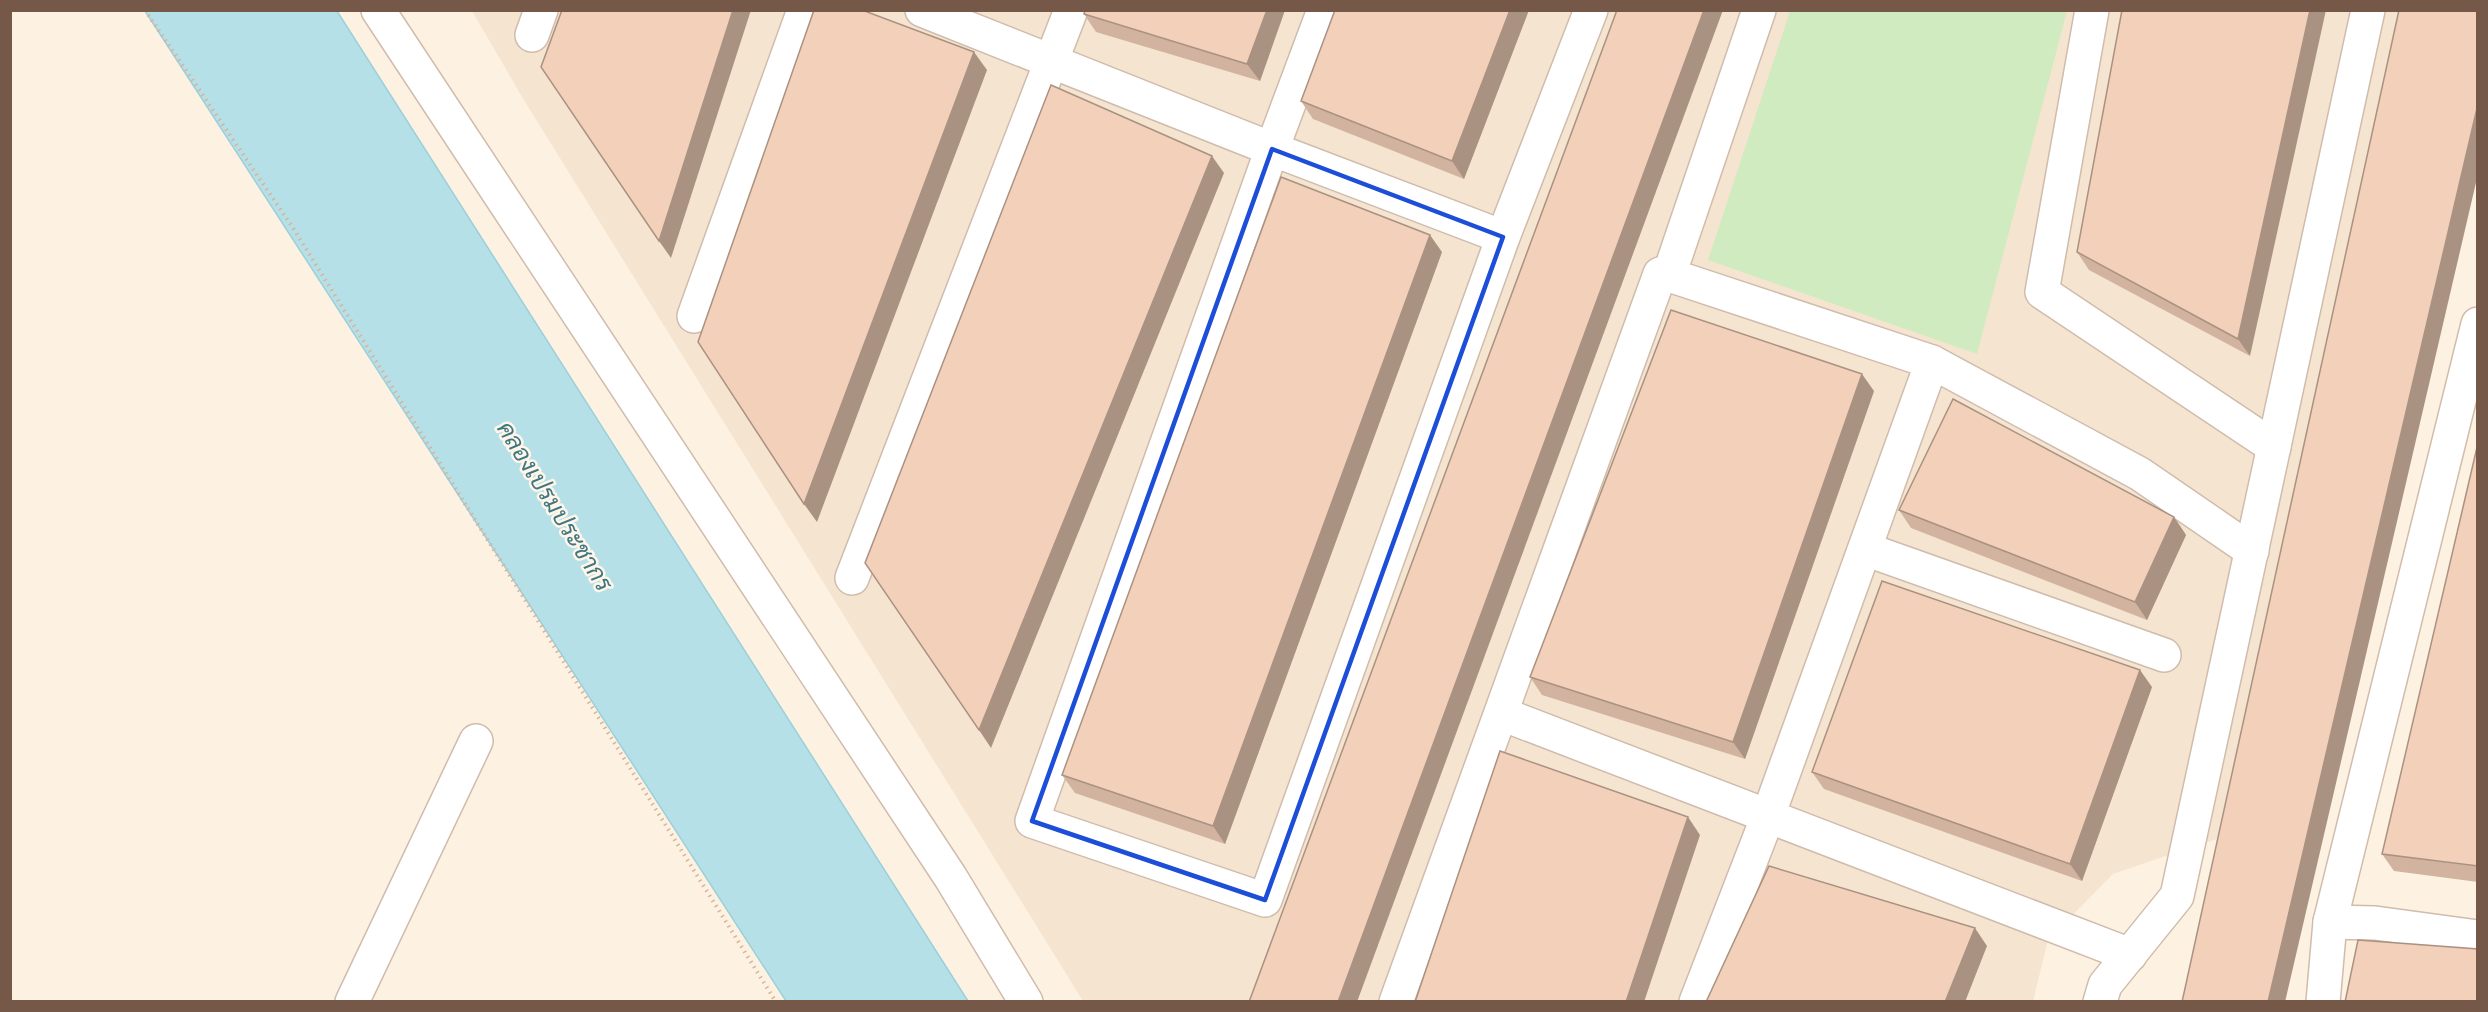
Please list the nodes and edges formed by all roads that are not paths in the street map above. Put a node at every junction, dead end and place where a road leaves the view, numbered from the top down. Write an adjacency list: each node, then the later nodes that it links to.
1 (378, 10): 29 (street)
2 (804, 10): 14 (street)
3 (922, 10): 10 (street)
4 (1071, 10): 10 (street)
5 (1324, 10): 11 (street)
6 (1591, 10): 12 (street)
7 (1759, 10): 13 (street)
8 (2092, 10): 17 (street)
9 (2368, 10): 17 (street)
10 (1052, 62): 11 (street); 20 (street)
11 (1272, 149): 12 (street); 12 (street)
12 (1503, 237)
13 (1669, 275): 16 (street); 22 (street)
14 (694, 316)
15 (2478, 324): 25 (street)
16 (1932, 362): 18 (street); 19 (street)
17 (2274, 447): 19 (street)
18 (1865, 549): 21 (street); 24 (street)
19 (2252, 551): 27 (street)
20 (852, 578)
21 (2164, 655)
22 (1502, 714): 24 (street); 30 (street)
23 (476, 741): 28 (street)
24 (1768, 816): 27 (street); 31 (street)
25 (2330, 922): 26 (street); 33 (street)
26 (2478, 937)
27 (2130, 955): 32 (street)
28 (352, 1002)
29 (1026, 1002)
30 (1396, 1002)
31 (1696, 1002)
32 (2100, 1002)
33 (2323, 1002)

